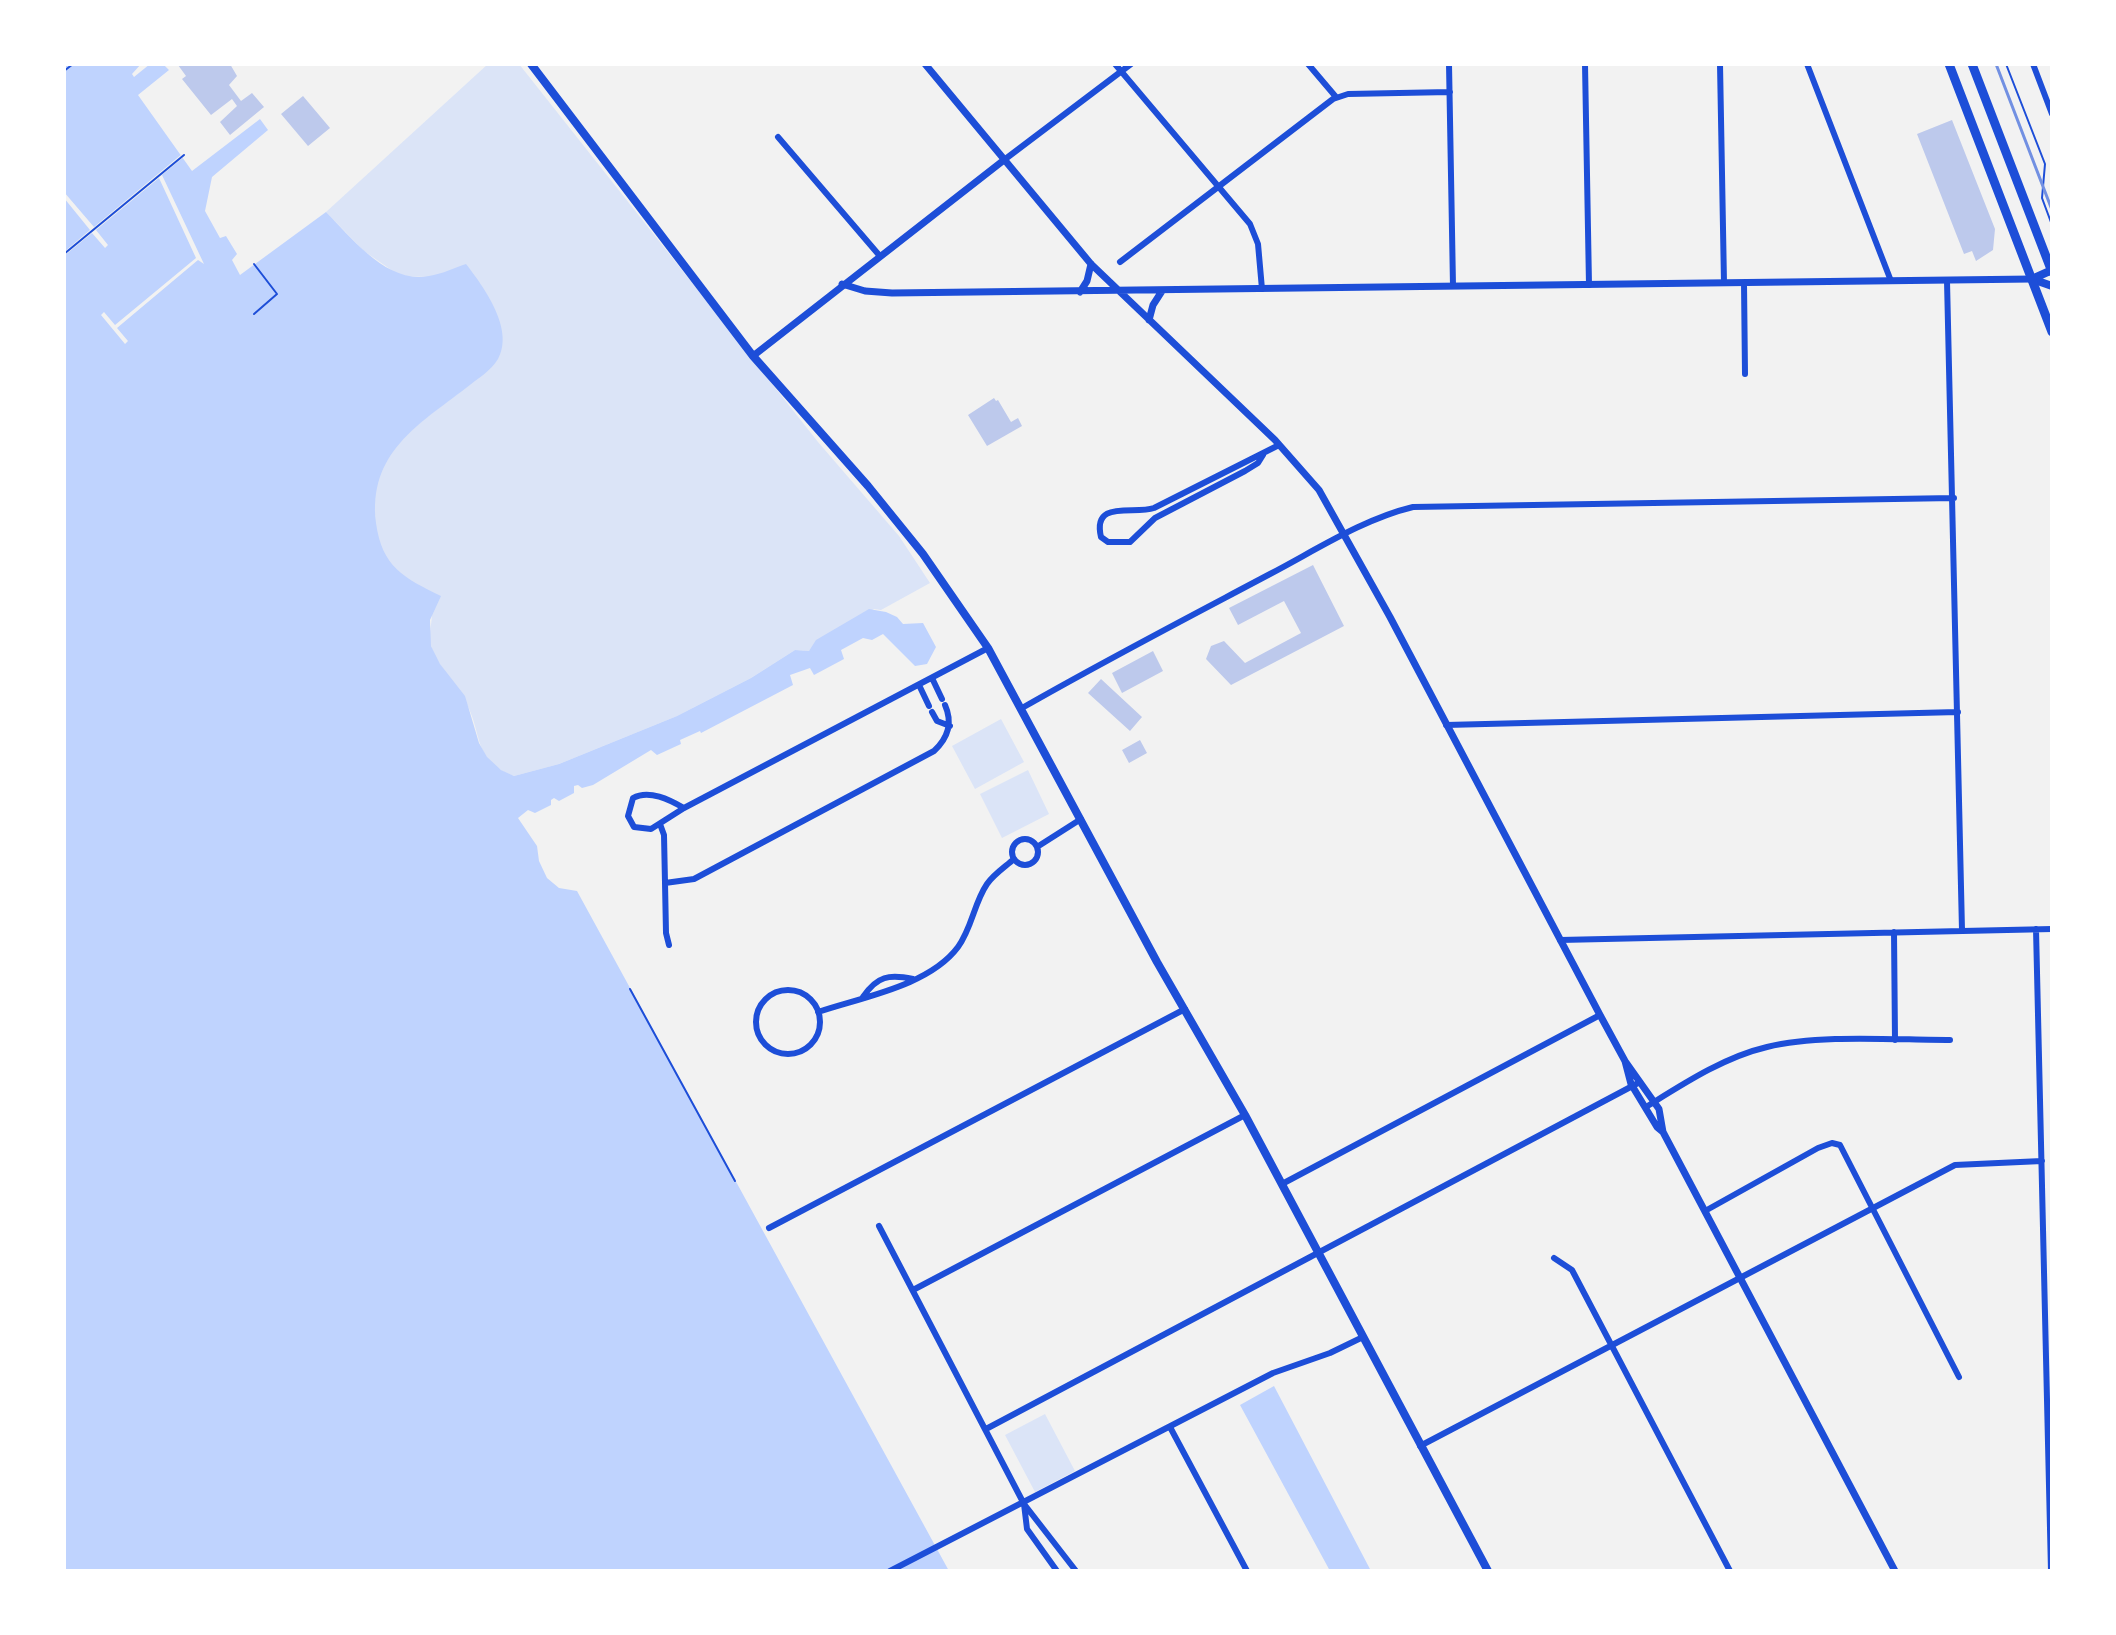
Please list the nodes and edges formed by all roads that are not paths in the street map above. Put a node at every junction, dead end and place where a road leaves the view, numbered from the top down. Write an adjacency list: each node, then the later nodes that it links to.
1 (531, 64): 40 (main road)
2 (925, 64): 18 (street)
3 (1115, 64): 13 (street)
4 (1131, 64): 13 (street)
5 (1308, 64): 15 (street)
6 (1449, 64): 14 (street)
7 (1585, 64): 31 (street)
8 (1720, 64): 28 (street)
9 (1807, 64): 26 (street)
10 (1949, 64): 25 (highway)
11 (1972, 64): 20 (highway)
12 (2033, 64): 16 (street)
13 (1121, 72): 18 (street); 19 (street)
14 (1450, 92): 15 (street); 32 (street)
15 (1336, 97): 19 (street)
16 (2052, 114)
17 (778, 137): 21 (street)
18 (1004, 160): 21 (street); 23 (street)
19 (1217, 188): 22 (street); 34 (street)
20 (2047, 247): 24 (highway)
21 (879, 255): 30 (street)
22 (1120, 262)
23 (1091, 264): 35 (street); 37 (street)
24 (2052, 271): 25 (main road)
25 (2032, 279): 27 (street); 33 (main road); 39 (highway)
26 (1891, 281): 27 (street); 29 (street)
27 (1947, 281): 44 (street)
28 (1724, 283): 29 (street); 31 (street)
29 (1744, 283): 41 (street)
30 (842, 284): 37 (street); 40 (street)
31 (1589, 285): 32 (street)
32 (1453, 286): 34 (street)
33 (2052, 286)
34 (1262, 289): 36 (street)
35 (1118, 291): 36 (street); 37 (street); 38 (street)
36 (1162, 291): 38 (street)
37 (1080, 292)
38 (1149, 320): 42 (street)
39 (2052, 332)
40 (753, 356): 46 (main road)
41 (1745, 374)
42 (1279, 445): 43 (street); 45 (street)
43 (1263, 455): 43 (street)
44 (1954, 498): 45 (street); 50 (street)
45 (1346, 534): 49 (street); 51 (street)
46 (988, 648): 47 (street); 49 (main road)
47 (932, 678): 48 (street); 52 (street)
48 (919, 685): 52 (street); 53 (street)
49 (1022, 708): 54 (main road)
50 (1958, 712): 51 (street); 61 (street)
51 (1446, 725): 63 (street)
52 (950, 726): 58 (street)
53 (684, 808): 55 (street); 55 (street)
54 (1081, 819): 56 (street); 67 (main road)
55 (660, 824): 58 (street)
56 (1037, 847): 57 (street); 57 (street)
57 (1014, 859): 65 (street)
58 (665, 883): 64 (street)
59 (2036, 929): 60 (street); 61 (street); 77 (street)
60 (2052, 929)
61 (1962, 930): 62 (street)
62 (1894, 932): 63 (street); 70 (street)
63 (1560, 940): 69 (street)
64 (669, 945)
65 (913, 979): 66 (street); 66 (street)
66 (863, 997): 68 (street)
67 (1185, 1009): 75 (main road); 82 (street)
68 (818, 1012): 68 (street)
69 (1600, 1015): 72 (street); 78 (street)
70 (1895, 1040): 71 (street); 73 (street)
71 (1950, 1040)
72 (1636, 1085): 73 (street); 74 (street); 83 (street)
73 (1654, 1102): 74 (street); 76 (street)
74 (1646, 1107): 76 (street)
75 (1245, 1115): 78 (main road); 86 (street)
76 (1663, 1132): 80 (street)
77 (2042, 1161): 79 (street); 101 (street)
78 (1282, 1184): 83 (main road)
79 (1872, 1207): 80 (street); 85 (street); 89 (street)
80 (1705, 1211): 85 (street)
81 (879, 1226): 86 (street)
82 (769, 1228)
83 (1319, 1253): 87 (main road); 91 (street)
84 (1554, 1258): 88 (street)
85 (1739, 1277): 88 (street); 100 (street)
86 (913, 1290): 91 (street)
87 (1363, 1337): 90 (street); 92 (main road)
88 (1610, 1346): 92 (street); 99 (street)
89 (1959, 1377)
90 (1170, 1427): 93 (street); 97 (street)
91 (986, 1429): 93 (street)
92 (1420, 1446): 98 (main road)
93 (1024, 1504): 94 (street); 95 (street); 96 (street)
94 (890, 1571)
95 (1057, 1571)
96 (1076, 1571)
97 (1247, 1571)
98 (1488, 1571)
99 (1730, 1571)
100 (1895, 1571)
101 (2051, 1571)

